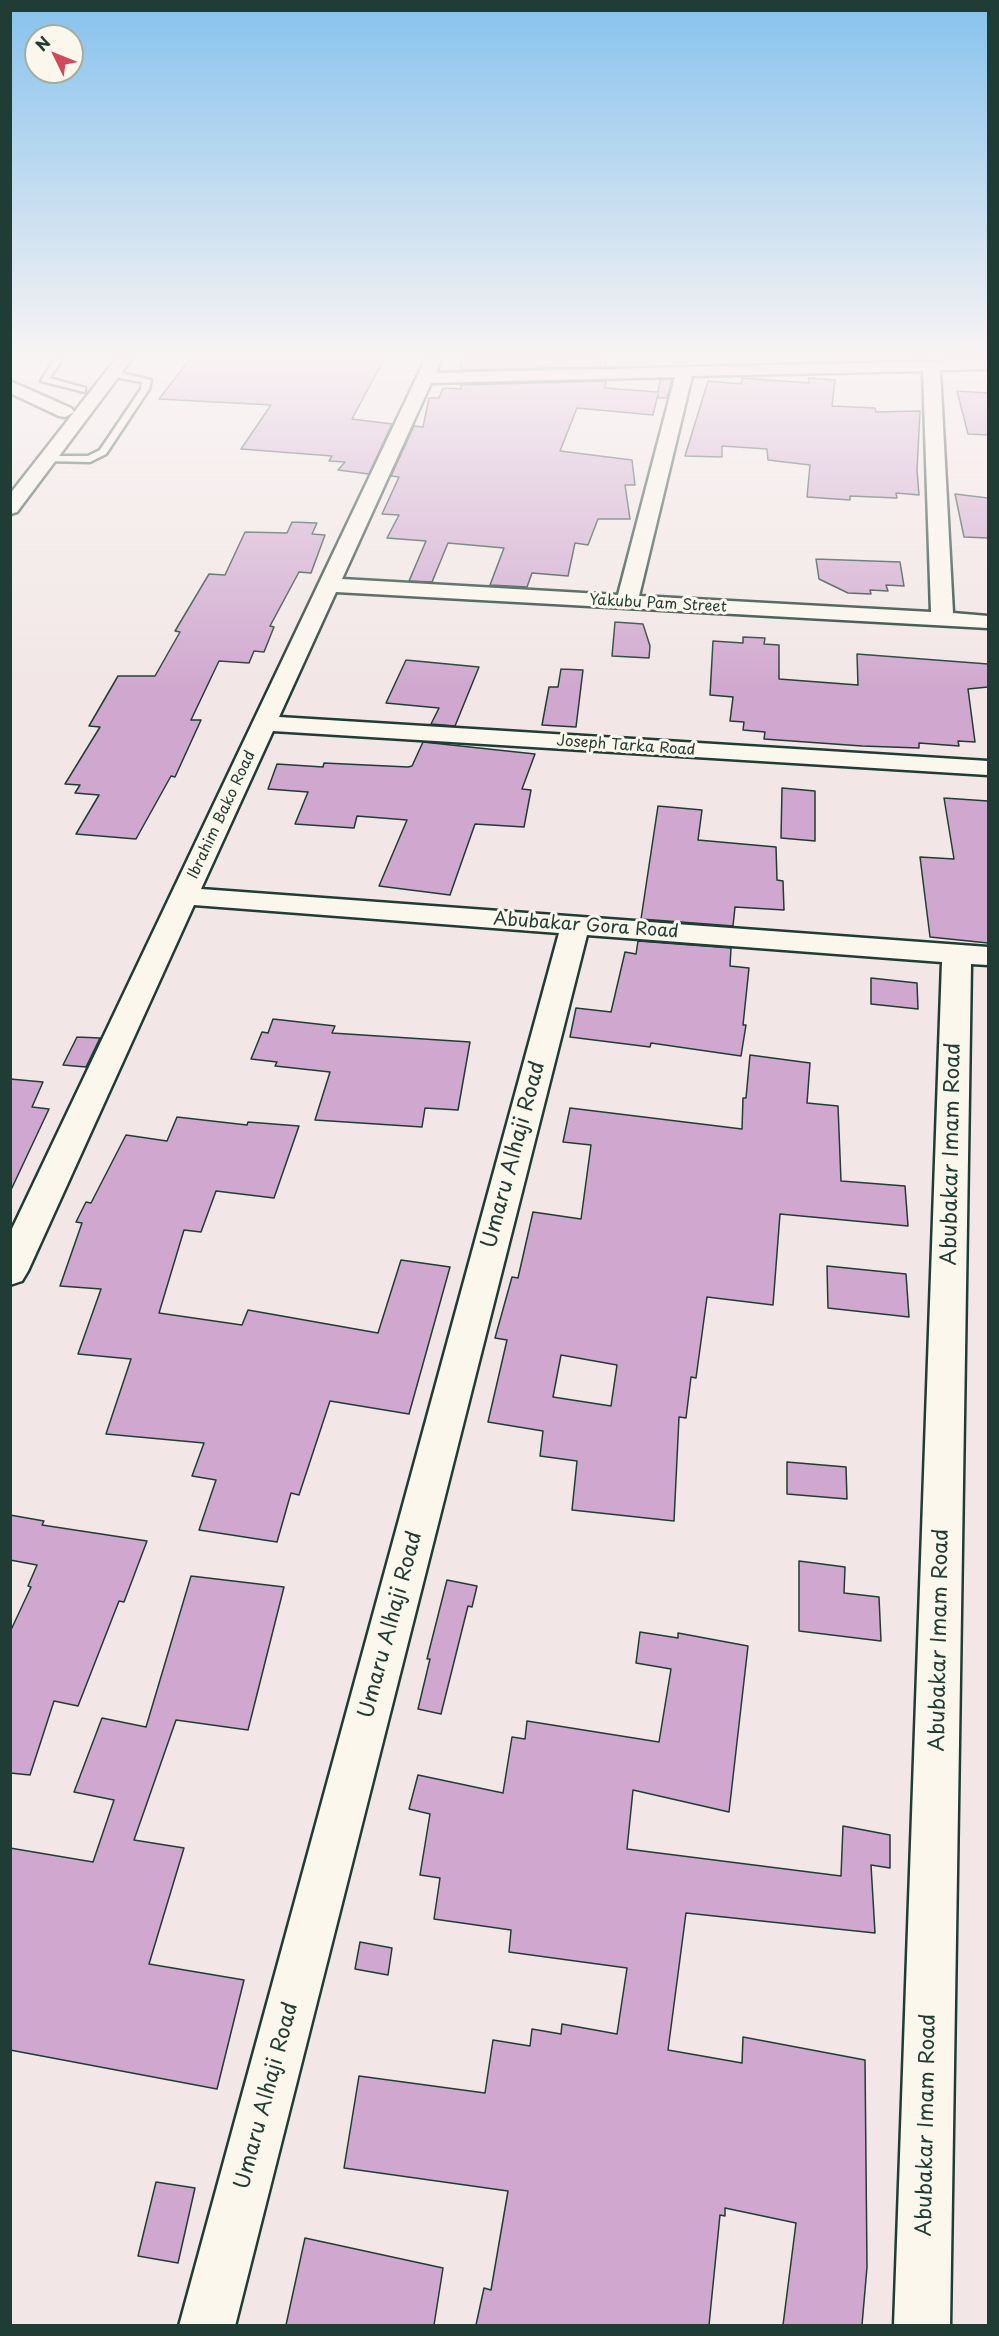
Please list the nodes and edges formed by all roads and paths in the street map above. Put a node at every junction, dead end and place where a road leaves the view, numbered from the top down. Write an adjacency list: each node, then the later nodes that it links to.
1 (25, 469): 6 (main road)
2 (32, 469): 7 (main road)
3 (382, 469): 8 (main road, Ibrahim Bako Road)
4 (661, 469): 9 (main road)
5 (935, 469): 10 (main road)
6 (10, 482)
7 (10, 508)
8 (328, 585): 9 (main road, Yakubu Pam Street); 12 (main road, Ibrahim Bako Road)
9 (627, 602): 10 (main road, Yakubu Pam Street)
10 (942, 620): 11 (main road, Yakubu Pam Street)
11 (988, 622)
12 (264, 723): 13 (main road, Joseph Tarka Road); 14 (main road, Ibrahim Bako Road)
13 (988, 768)
14 (184, 896): 15 (main road, Abubakar Gora Road); 17 (main road, Ibrahim Bako Road)
15 (575, 926): 16 (main road, Abubakar Gora Road); 18 (main road, Umaru Alhaji Road)
16 (973, 955): 19 (main road, Abubakar Imam Road)
17 (10, 1271)
18 (207, 2325)
19 (922, 2325)

